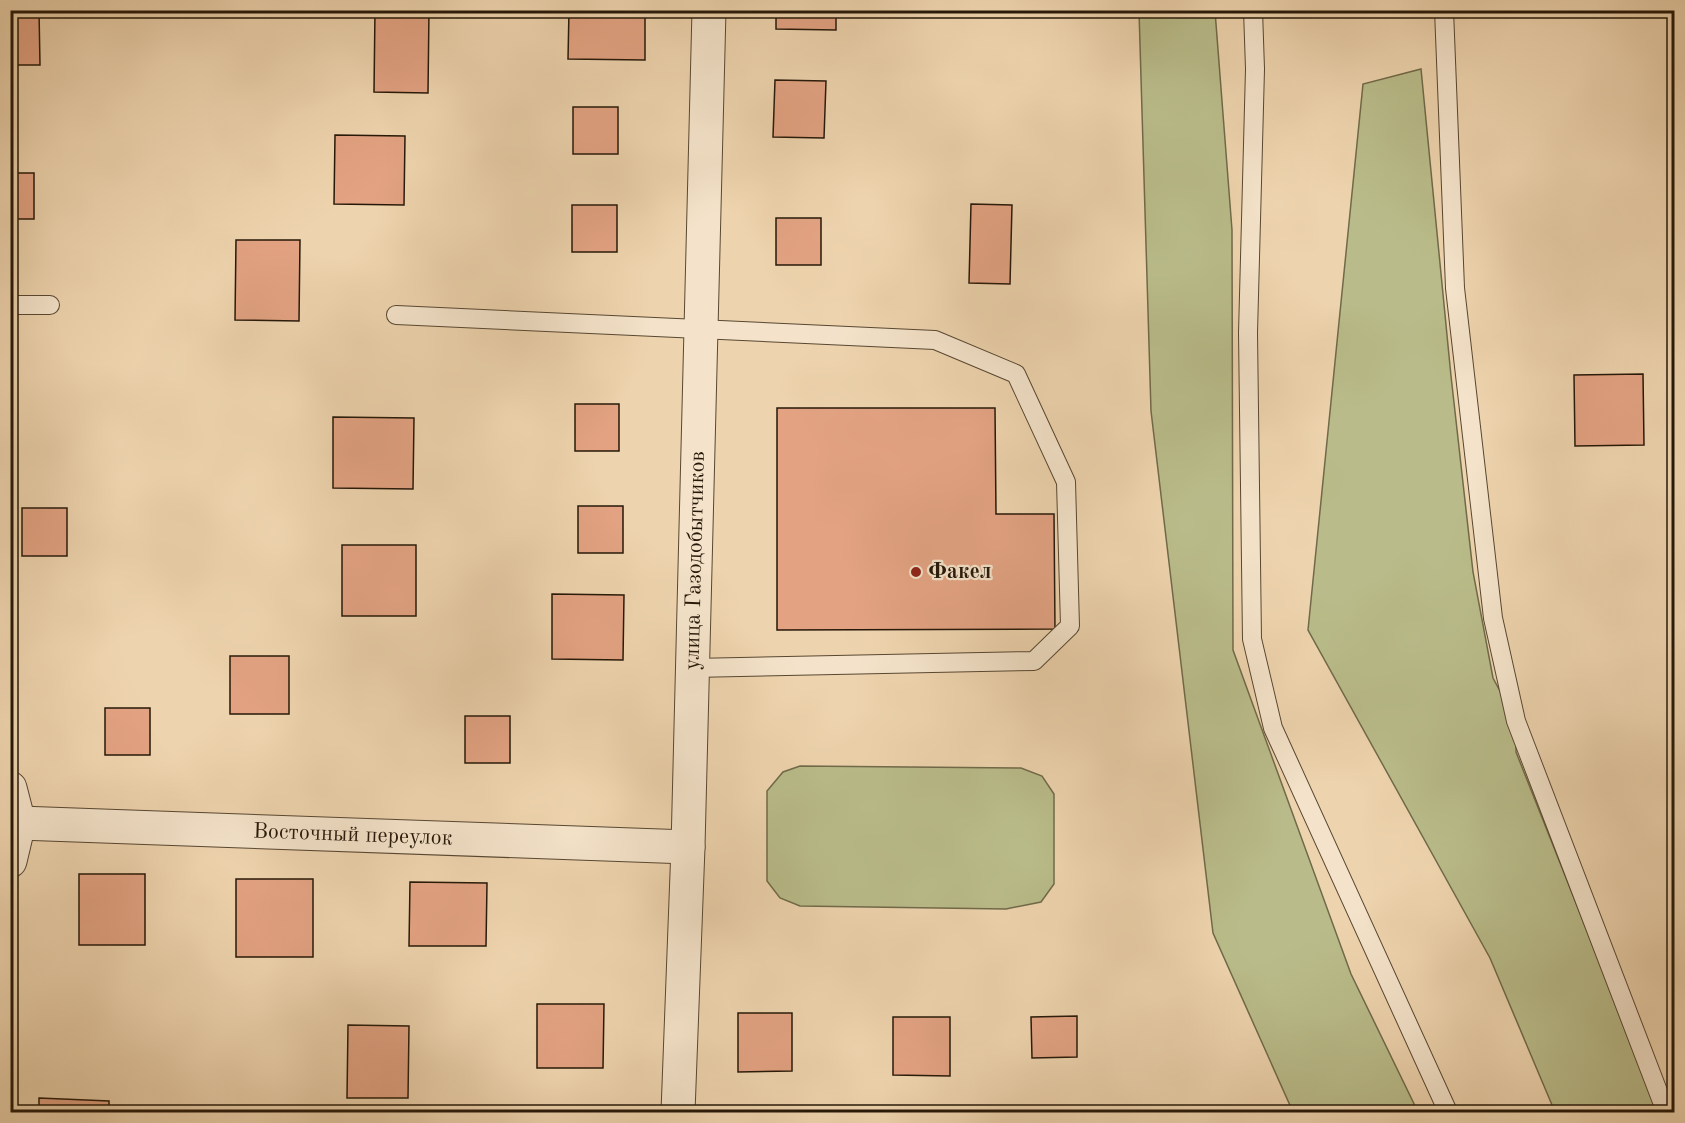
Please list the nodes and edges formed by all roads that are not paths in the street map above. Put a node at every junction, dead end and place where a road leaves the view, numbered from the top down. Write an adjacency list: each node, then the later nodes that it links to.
1 (709, 10): 7 (street, улица Газодобытчиков)
2 (1253, 10): 14 (lane)
3 (1444, 10): 15 (lane)
4 (10, 305): 5 (lane)
5 (50, 305)
6 (396, 315): 7 (lane)
7 (700, 329): 8 (street, улица Газодобытчиков); 8 (lane)
8 (692, 668): 11 (street, улица Газодобытчиков)
9 (10, 788): 10 (street)
10 (19, 824): 11 (street, Восточный переулок); 12 (street)
11 (688, 847): 13 (street, улица Газодобытчиков)
12 (10, 861)
13 (678, 1113)
14 (1448, 1113)
15 (1666, 1113)

